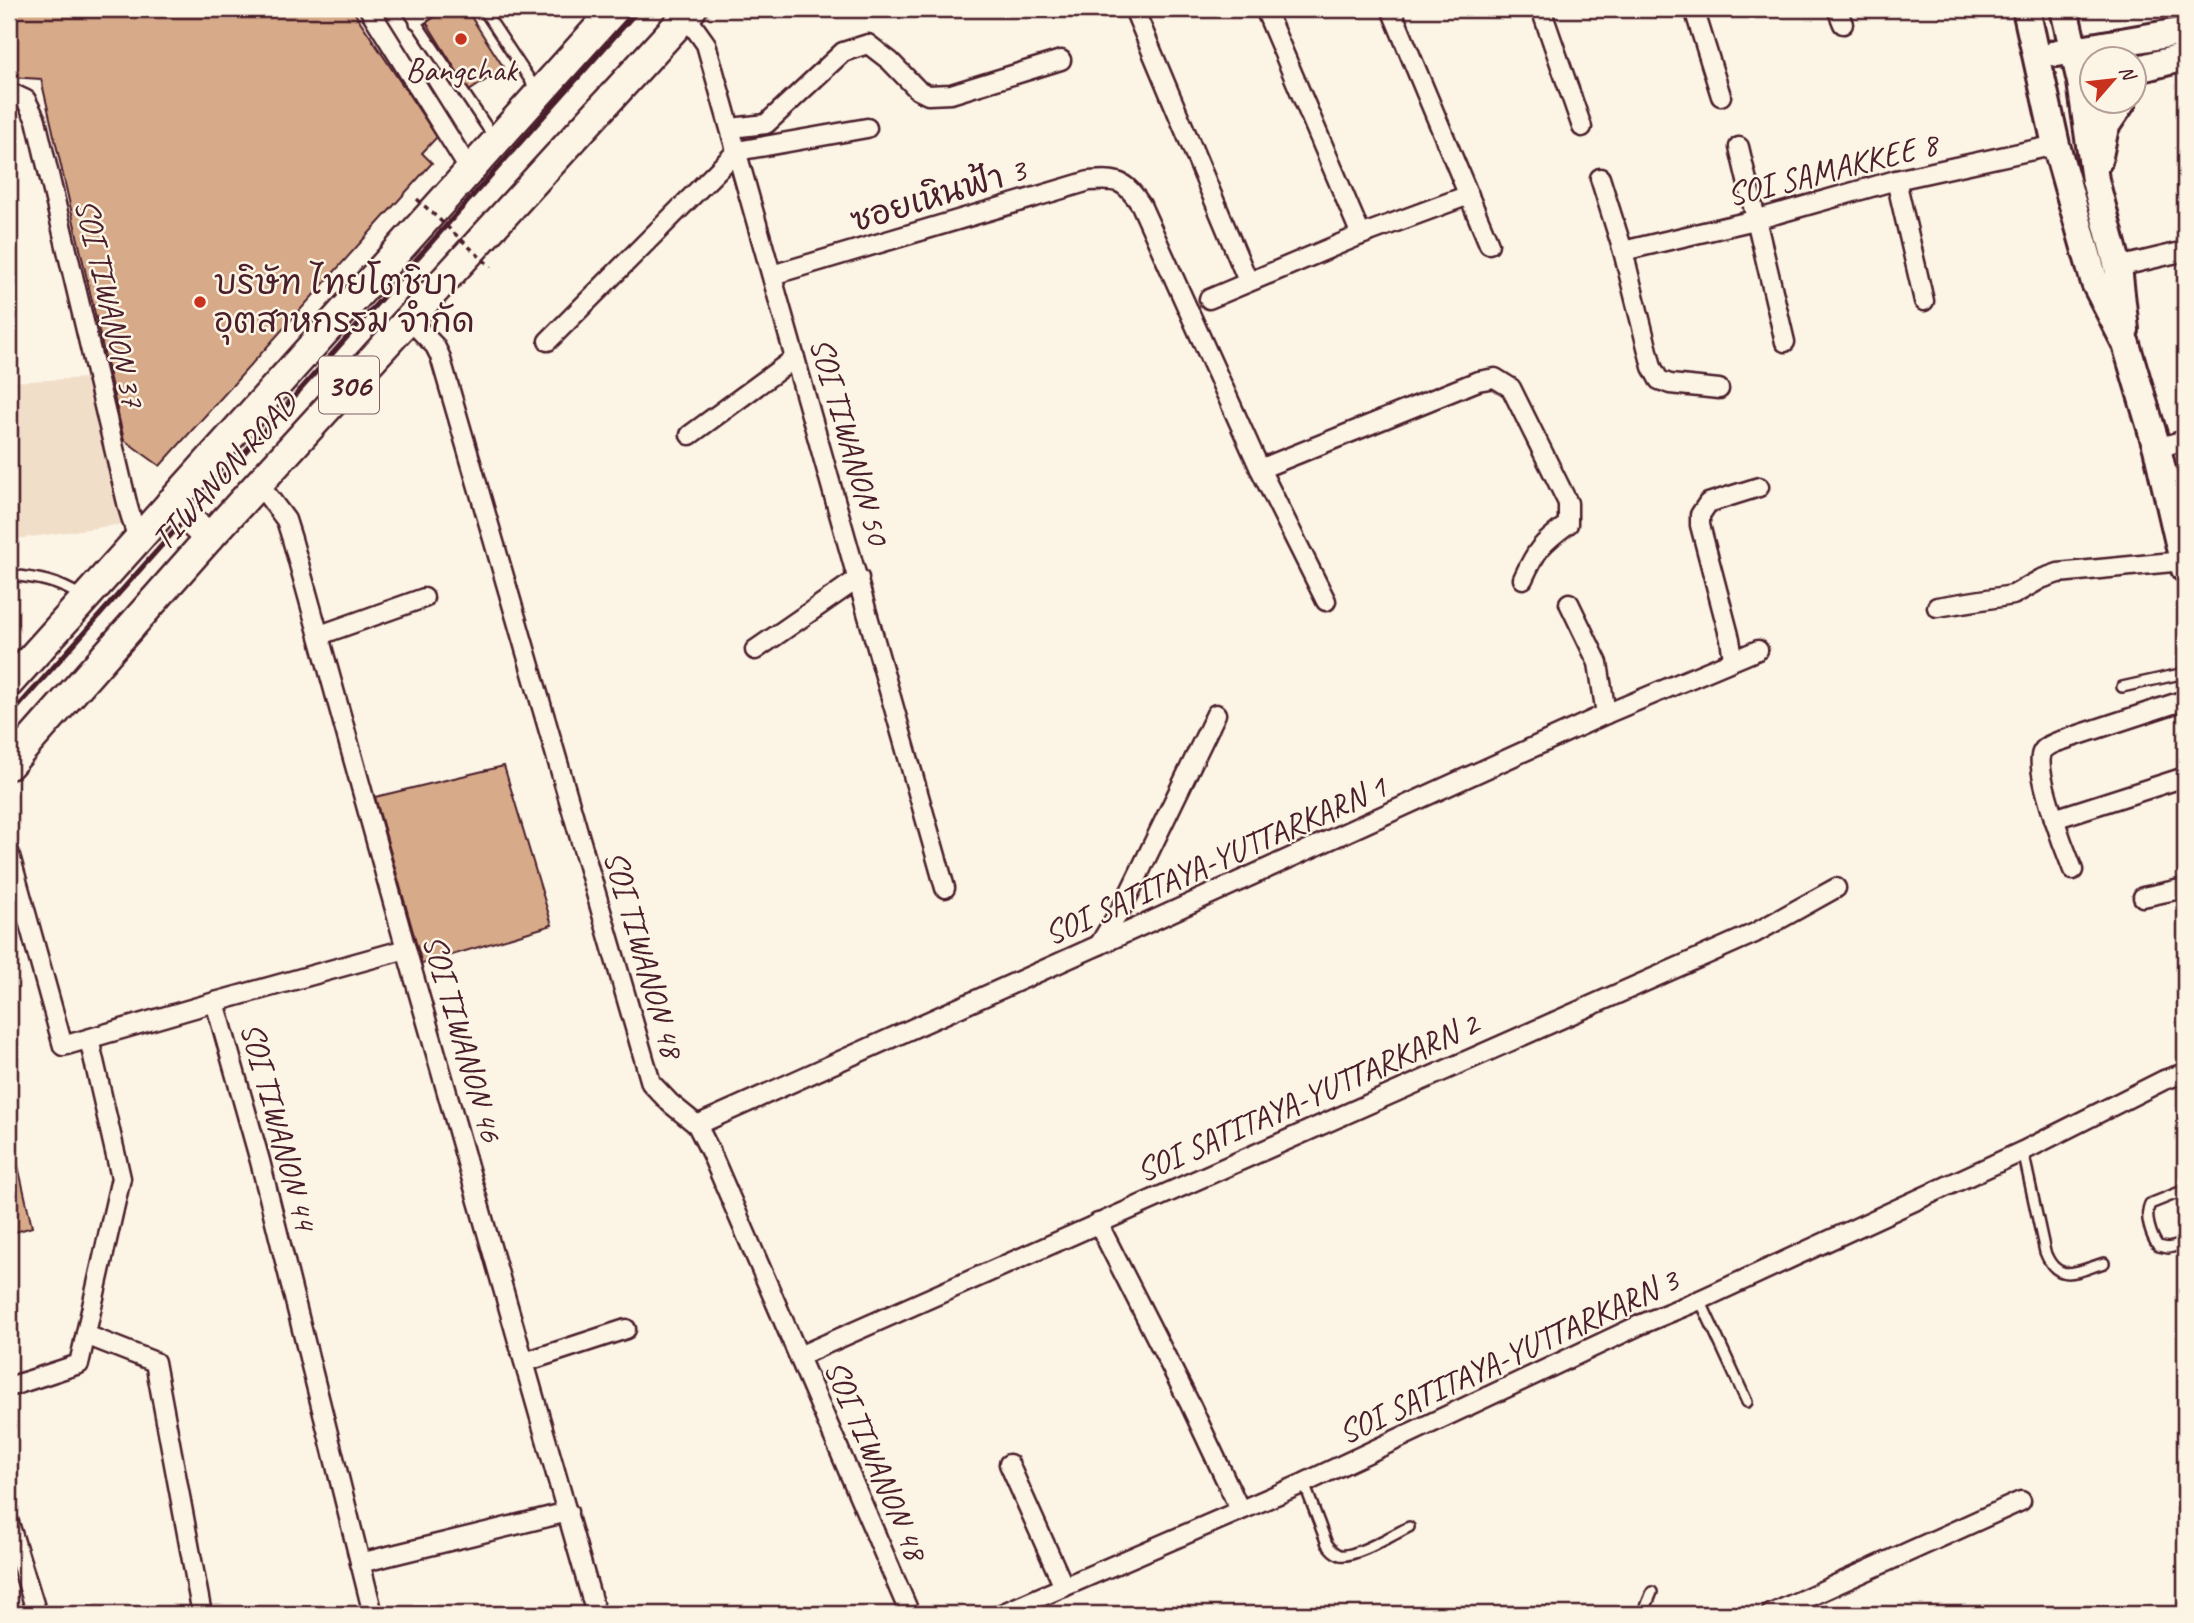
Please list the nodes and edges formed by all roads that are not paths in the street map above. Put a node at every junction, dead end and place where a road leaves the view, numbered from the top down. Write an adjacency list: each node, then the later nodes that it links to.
1 (369, 9): 36 (street)
2 (407, 9): 14 (lane)
3 (436, 9): 14 (lane)
4 (483, 9): 25 (lane)
5 (615, 9): 25 (main road, TIWANON ROAD / 306)
6 (1134, 9): 48 (street)
7 (1265, 9): 42 (street)
8 (1391, 9): 40 (street)
9 (1541, 9): 29 (street)
10 (1694, 9): 26 (street)
11 (2026, 9): 17 (main road)
12 (2064, 9): 16 (main road)
13 (689, 13): 30 (street, SOI TIWANON 50); 51 (main road, TIWANON ROAD / 306)
14 (415, 23): 32 (lane)
15 (2185, 31): 16 (main road)
16 (2074, 50): 17 (main road); 20 (main road)
17 (2038, 57): 23 (main road)
18 (2185, 57): 21 (main road)
19 (1061, 60): 30 (street)
20 (2078, 60)
21 (2148, 71)
22 (2078, 83): 23 (main road)
23 (2045, 90): 33 (main road)
24 (9, 92): 65 (street, SOI TIWANON 37)
25 (538, 93): 32 (main road, TIWANON ROAD / 306)
26 (1721, 96)
27 (2090, 116): 39 (main road)
28 (2112, 116): 39 (main road)
29 (1582, 127)
30 (731, 128): 35 (street, SOI TIWANON 50)
31 (867, 128): 35 (street)
32 (496, 141): 36 (main road, TIWANON ROAD / 306)
33 (2056, 145): 38 (street, SOI SAMAKKEE 8); 54 (main road)
34 (1739, 146): 41 (street)
35 (737, 151): 47 (street, SOI TIWANON 50); 52 (street)
36 (469, 169): 63 (main road, TIWANON ROAD / 306)
37 (1600, 178): 44 (street)
38 (1896, 180): 41 (street, SOI SAMAKKEE 8); 50 (street)
39 (2095, 180): 46 (main road)
40 (1469, 195): 42 (street); 43 (street)
41 (1755, 220): 44 (street, SOI SAMAKKEE 8); 53 (street)
42 (1361, 235): 48 (street)
43 (1489, 244)
44 (1623, 251): 56 (street)
45 (2185, 251): 46 (street)
46 (2119, 267): 54 (main road)
47 (772, 275): 55 (street, SOI TIWANON 50); 60 (street, ซอยเหินฟ้า 3)
48 (1248, 281): 49 (street)
49 (1209, 299)
50 (1924, 301)
51 (409, 319): 61 (main road, TIWANON ROAD / 306); 99 (street, SOI TIWANON 48)
52 (548, 341)
53 (1785, 342)
54 (2126, 344): 59 (main road)
55 (795, 358): 57 (street); 68 (street, SOI TIWANON 50)
56 (1719, 389)
57 (690, 435)
58 (2185, 440): 59 (street)
59 (2157, 448): 66 (main road)
60 (1260, 469): 69 (street); 72 (street)
61 (260, 484): 64 (main road, TIWANON ROAD / 306); 75 (street, SOI TIWANON 46)
62 (1759, 487): 78 (street)
63 (171, 502): 64 (main road); 65 (main road, TIWANON ROAD / 306)
64 (209, 538): 85 (main road, TIWANON ROAD / 306)
65 (138, 540): 71 (main road, TIWANON ROAD / 306)
66 (2184, 565): 74 (street)
67 (9, 575): 71 (lane)
68 (859, 578): 76 (street); 90 (street, SOI TIWANON 50)
69 (1523, 579)
70 (424, 598): 75 (street)
71 (86, 599): 80 (main road, TIWANON ROAD / 306)
72 (1326, 601)
73 (1569, 603): 84 (street)
74 (1937, 607)
75 (320, 635): 95 (street, SOI TIWANON 46)
76 (755, 650)
77 (1758, 650): 78 (street, SOI SATITAYA-YUTTARKARN 1)
78 (1733, 659): 84 (street, SOI SATITAYA-YUTTARKARN 1)
79 (2185, 673): 81 (lane)
80 (9, 683)
81 (2122, 687)
82 (2185, 700): 87 (street)
83 (1216, 714): 94 (street)
84 (1606, 714): 94 (street, SOI SATITAYA-YUTTARKARN 1)
85 (9, 765)
86 (2185, 776): 87 (street)
87 (2054, 819): 89 (street)
88 (9, 852): 97 (street, SOI TIWANON 44)
89 (2073, 870)
90 (945, 888)
91 (1836, 888): 102 (street, SOI SATITAYA-YUTTARKARN 2)
92 (2185, 888): 93 (street)
93 (2143, 897)
94 (1099, 945): 99 (street, SOI SATITAYA-YUTTARKARN 1)
95 (406, 949): 96 (street); 109 (street, SOI TIWANON 46)
96 (215, 1002): 97 (street, SOI TIWANON 44); 119 (street, SOI TIWANON 44)
97 (89, 1039): 107 (street)
98 (2185, 1073): 100 (street, SOI SATITAYA-YUTTARKARN 3)
99 (697, 1125): 108 (street, SOI TIWANON 48)
100 (2030, 1147): 104 (lane); 105 (street, SOI SATITAYA-YUTTARKARN 3)
101 (2185, 1190): 103 (lane)
102 (1098, 1223): 108 (street, SOI SATITAYA-YUTTARKARN 2); 115 (street)
103 (2185, 1244)
104 (2104, 1263)
105 (1700, 1300): 111 (lane); 113 (street, SOI SATITAYA-YUTTARKARN 3)
106 (626, 1329): 109 (street)
107 (86, 1335): 110 (street); 123 (street)
108 (799, 1356): 126 (street, SOI TIWANON 48)
109 (526, 1362): 116 (street, SOI TIWANON 46)
110 (9, 1387)
111 (1747, 1402)
112 (1009, 1464): 120 (street)
113 (1304, 1483): 115 (street, SOI SATITAYA-YUTTARKARN 3); 118 (lane)
114 (2021, 1501): 129 (street)
115 (1240, 1510): 120 (street, SOI SATITAYA-YUTTARKARN 3)
116 (568, 1512): 119 (street); 125 (street, SOI TIWANON 46)
117 (9, 1523): 122 (street)
118 (1409, 1527)
119 (360, 1563): 124 (street, SOI TIWANON 44)
120 (1064, 1587): 127 (street, SOI SATITAYA-YUTTARKARN 3)
121 (1652, 1592): 128 (lane)
122 (37, 1614)
123 (202, 1614)
124 (373, 1614)
125 (596, 1614)
126 (910, 1614)
127 (1001, 1614)
128 (1643, 1614)
129 (1771, 1614)

